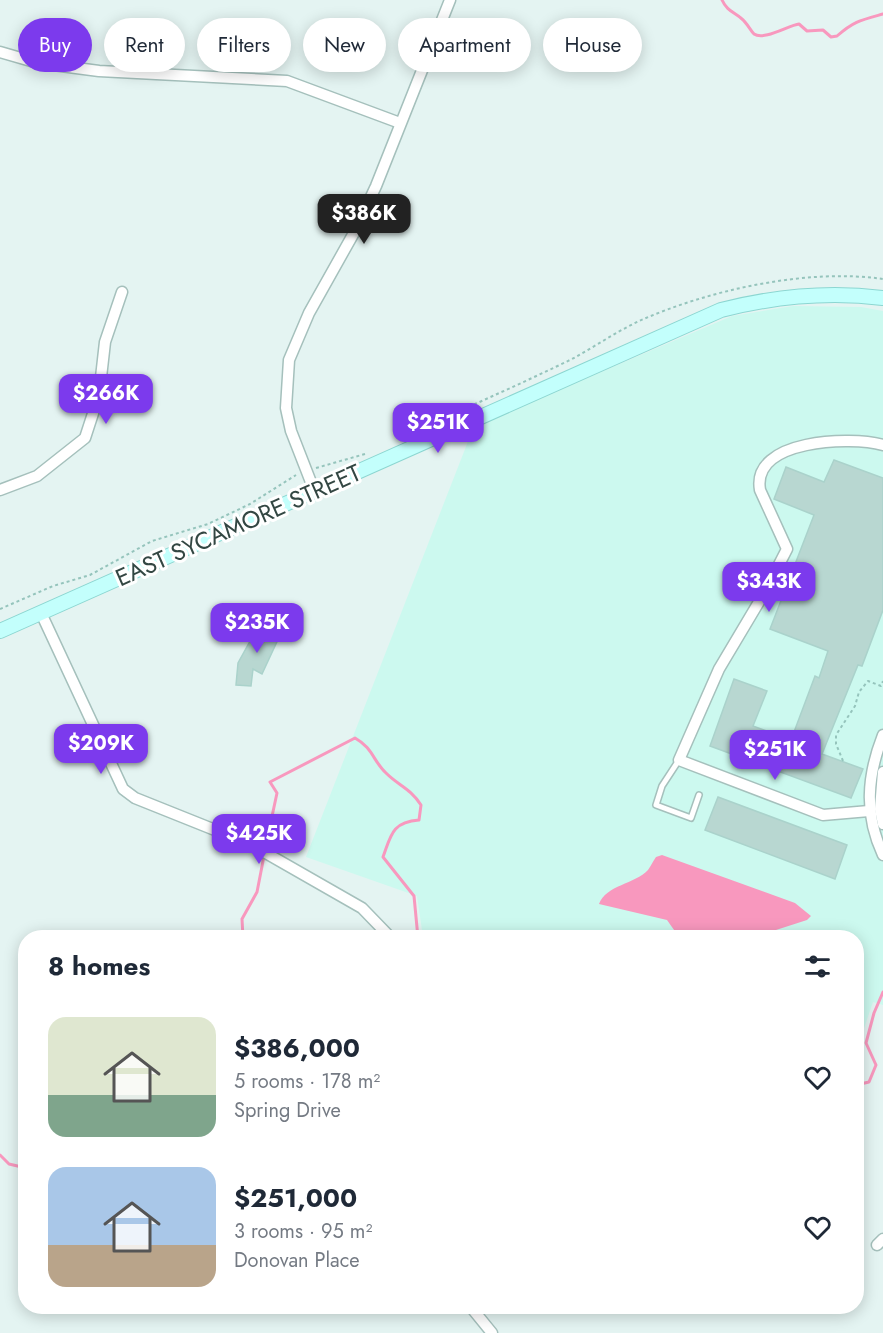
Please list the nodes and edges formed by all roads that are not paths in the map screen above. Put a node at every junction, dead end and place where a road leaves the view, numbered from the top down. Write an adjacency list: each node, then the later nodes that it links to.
1 (450, 0): 3 (street)
2 (0, 52): 3 (street)
3 (400, 123): 8 (street)
4 (122, 292): 7 (street)
5 (883, 298): 8 (main road, EAST SYCAMORE STREET)
6 (883, 445): 12 (street)
7 (0, 490)
8 (314, 490): 9 (main road, EAST SYCAMORE STREET)
9 (41, 613): 10 (main road, EAST SYCAMORE STREET); 18 (street)
10 (0, 632)
11 (883, 735): 15 (street)
12 (679, 760): 14 (lane); 15 (street)
13 (883, 772): 15 (street)
14 (699, 795)
15 (874, 810): 16 (street); 17 (street)
16 (883, 825)
17 (883, 855)
18 (383, 930)
19 (477, 1314): 20 (street)
20 (492, 1333)

